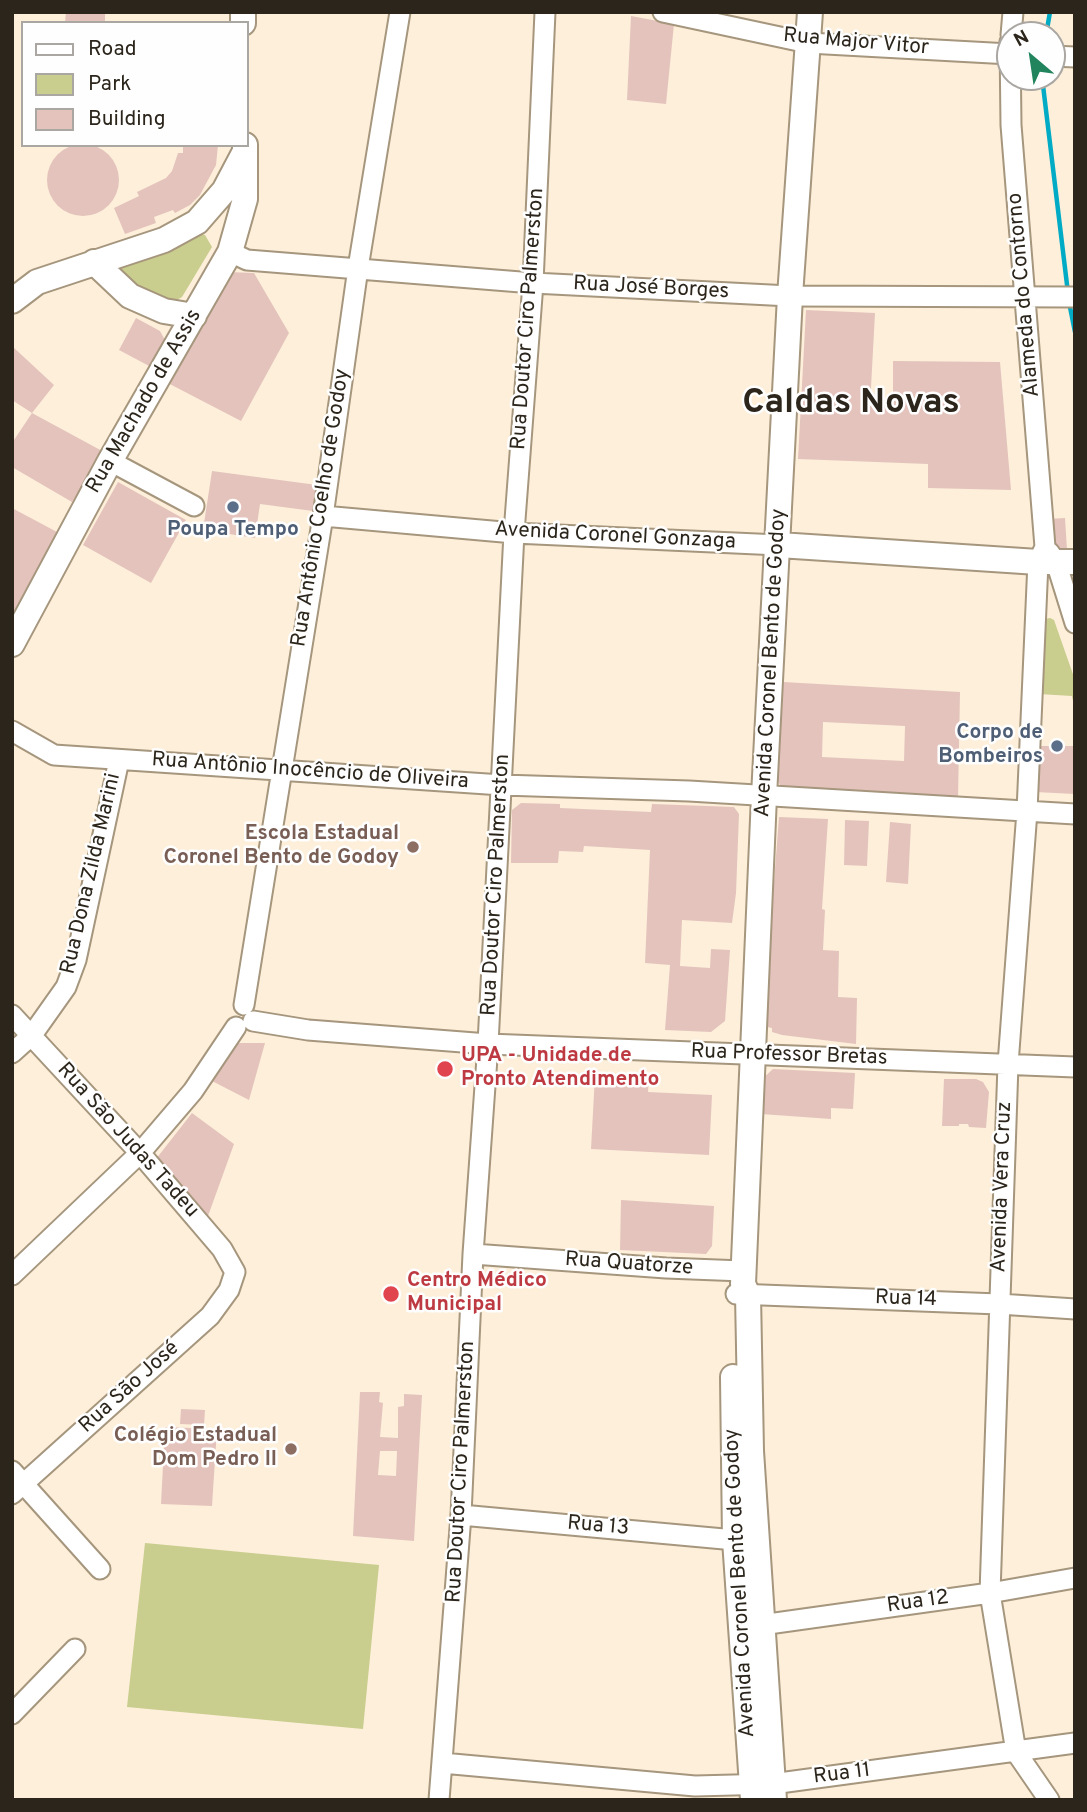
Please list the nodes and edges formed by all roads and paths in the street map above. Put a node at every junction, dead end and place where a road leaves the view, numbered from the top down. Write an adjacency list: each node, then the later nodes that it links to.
1 (401, 12): 12 (street, Rua Antônio Coelho de Godoy)
2 (545, 12): 13 (street, Rua Doutor Ciro Palmerston)
3 (663, 12): 5 (street, Rua Major Vitor)
4 (810, 12): 5 (main road, Avenida Coronel Bento de Godoy)
5 (808, 43): 6 (street, Rua Major Vitor); 14 (main road, Avenida Coronel Bento de Godoy)
6 (996, 46)
7 (1011, 91): 16 (street, Alameda do Contorno)
8 (245, 148): 9 (main road); 10 (main road, Rua Machado de Assis)
9 (197, 222): 10 (main road); 11 (main road)
10 (230, 252): 12 (street, Rua José Borges); 18 (main road, Rua Machado de Assis)
11 (94, 262): 17 (main road); 18 (main road)
12 (358, 268): 13 (street, Rua José Borges); 21 (street, Rua Antônio Coelho de Godoy)
13 (533, 283): 14 (street, Rua José Borges); 22 (street, Rua Doutor Ciro Palmerston)
14 (790, 296): 16 (street, Rua José Borges); 23 (main road, Avenida Coronel Bento de Godoy)
15 (1075, 297): 16 (street, Rua José Borges)
16 (1025, 298): 24 (street, Alameda do Contorno)
17 (12, 301)
18 (194, 316): 19 (main road, Rua Machado de Assis)
19 (110, 461): 20 (street); 26 (main road, Rua Machado de Assis)
20 (194, 506)
21 (323, 516): 22 (street, Avenida Coronel Gonzaga); 29 (street, Rua Antônio Coelho de Godoy)
22 (514, 533): 23 (street, Avenida Coronel Gonzaga); 30 (street, Rua Doutor Ciro Palmerston)
23 (779, 545): 24 (main road, Avenida Coronel Gonzaga); 31 (main road, Avenida Coronel Bento de Godoy)
24 (1054, 559): 25 (street, Alameda do Contorno); 32 (street, Avenida Vera Cruz)
25 (1075, 623)
26 (12, 644)
27 (12, 731): 28 (street, Rua Antônio Inocêncio de Oliveira)
28 (118, 760): 29 (street, Rua Antônio Inocêncio de Oliveira); 36 (street, Rua Dona Zilda Marini)
29 (281, 769): 30 (street, Rua Antônio Inocêncio de Oliveira); 35 (street, Rua Antônio Coelho de Godoy)
30 (502, 785): 31 (street, Rua Antônio Inocêncio de Oliveira); 37 (street, Rua Doutor Ciro Palmerston)
31 (764, 796): 32 (street, Rua Antônio Inocêncio de Oliveira); 39 (main road, Avenida Coronel Bento de Godoy)
32 (1027, 811): 33 (street, Rua Antônio Inocêncio de Oliveira); 40 (street, Avenida Vera Cruz)
33 (1075, 814)
34 (12, 1016): 36 (street, Rua São Judas Tadeu)
35 (244, 1018): 37 (street, Rua Professor Bretas); 42 (street, Rua Antônio Coelho de Godoy)
36 (32, 1035): 38 (street, Rua Dona Zilda Marini); 42 (street, Rua São Judas Tadeu)
37 (488, 1044): 39 (street, Rua Professor Bretas); 43 (street, Rua Doutor Ciro Palmerston)
38 (12, 1053)
39 (752, 1055): 40 (street, Rua Professor Bretas); 46 (main road, Avenida Coronel Bento de Godoy)
40 (1008, 1064): 41 (street, Rua Professor Bretas); 47 (street, Avenida Vera Cruz)
41 (1075, 1068)
42 (140, 1153): 44 (street, Rua São Judas Tadeu); 45 (street, Rua Antônio Coelho de Godoy)
43 (474, 1255): 46 (street, Rua Quatorze); 50 (street, Rua Doutor Ciro Palmerston)
44 (235, 1272): 49 (street, Rua São José)
45 (12, 1275)
46 (743, 1286): 47 (street, Rua 14); 51 (main road, Avenida Coronel Bento de Godoy); 55 (main road, Avenida Coronel Bento de Godoy)
47 (999, 1304): 48 (street, Rua 14); 54 (street, Avenida Vera Cruz)
48 (1075, 1309)
49 (16, 1483): 52 (street)
50 (461, 1514): 51 (street, Rua 13); 60 (street, Rua Doutor Ciro Palmerston)
51 (735, 1541): 61 (main road, Avenida Coronel Bento de Godoy)
52 (100, 1569)
53 (1075, 1578): 54 (street, Rua 12)
54 (990, 1593): 55 (street, Rua 12); 59 (street, Avenida Vera Cruz)
55 (761, 1625): 61 (main road, Avenida Coronel Bento de Godoy)
56 (75, 1649): 57 (street)
57 (12, 1714)
58 (1075, 1743): 59 (street, Rua 11)
59 (1016, 1752): 61 (street, Rua 11); 64 (street, Avenida Vera Cruz)
60 (442, 1763): 62 (street, Rua 11); 63 (street, Rua Doutor Ciro Palmerston)
61 (763, 1792): 62 (street, Rua 11)
62 (695, 1793)
63 (439, 1800)
64 (1049, 1800)

